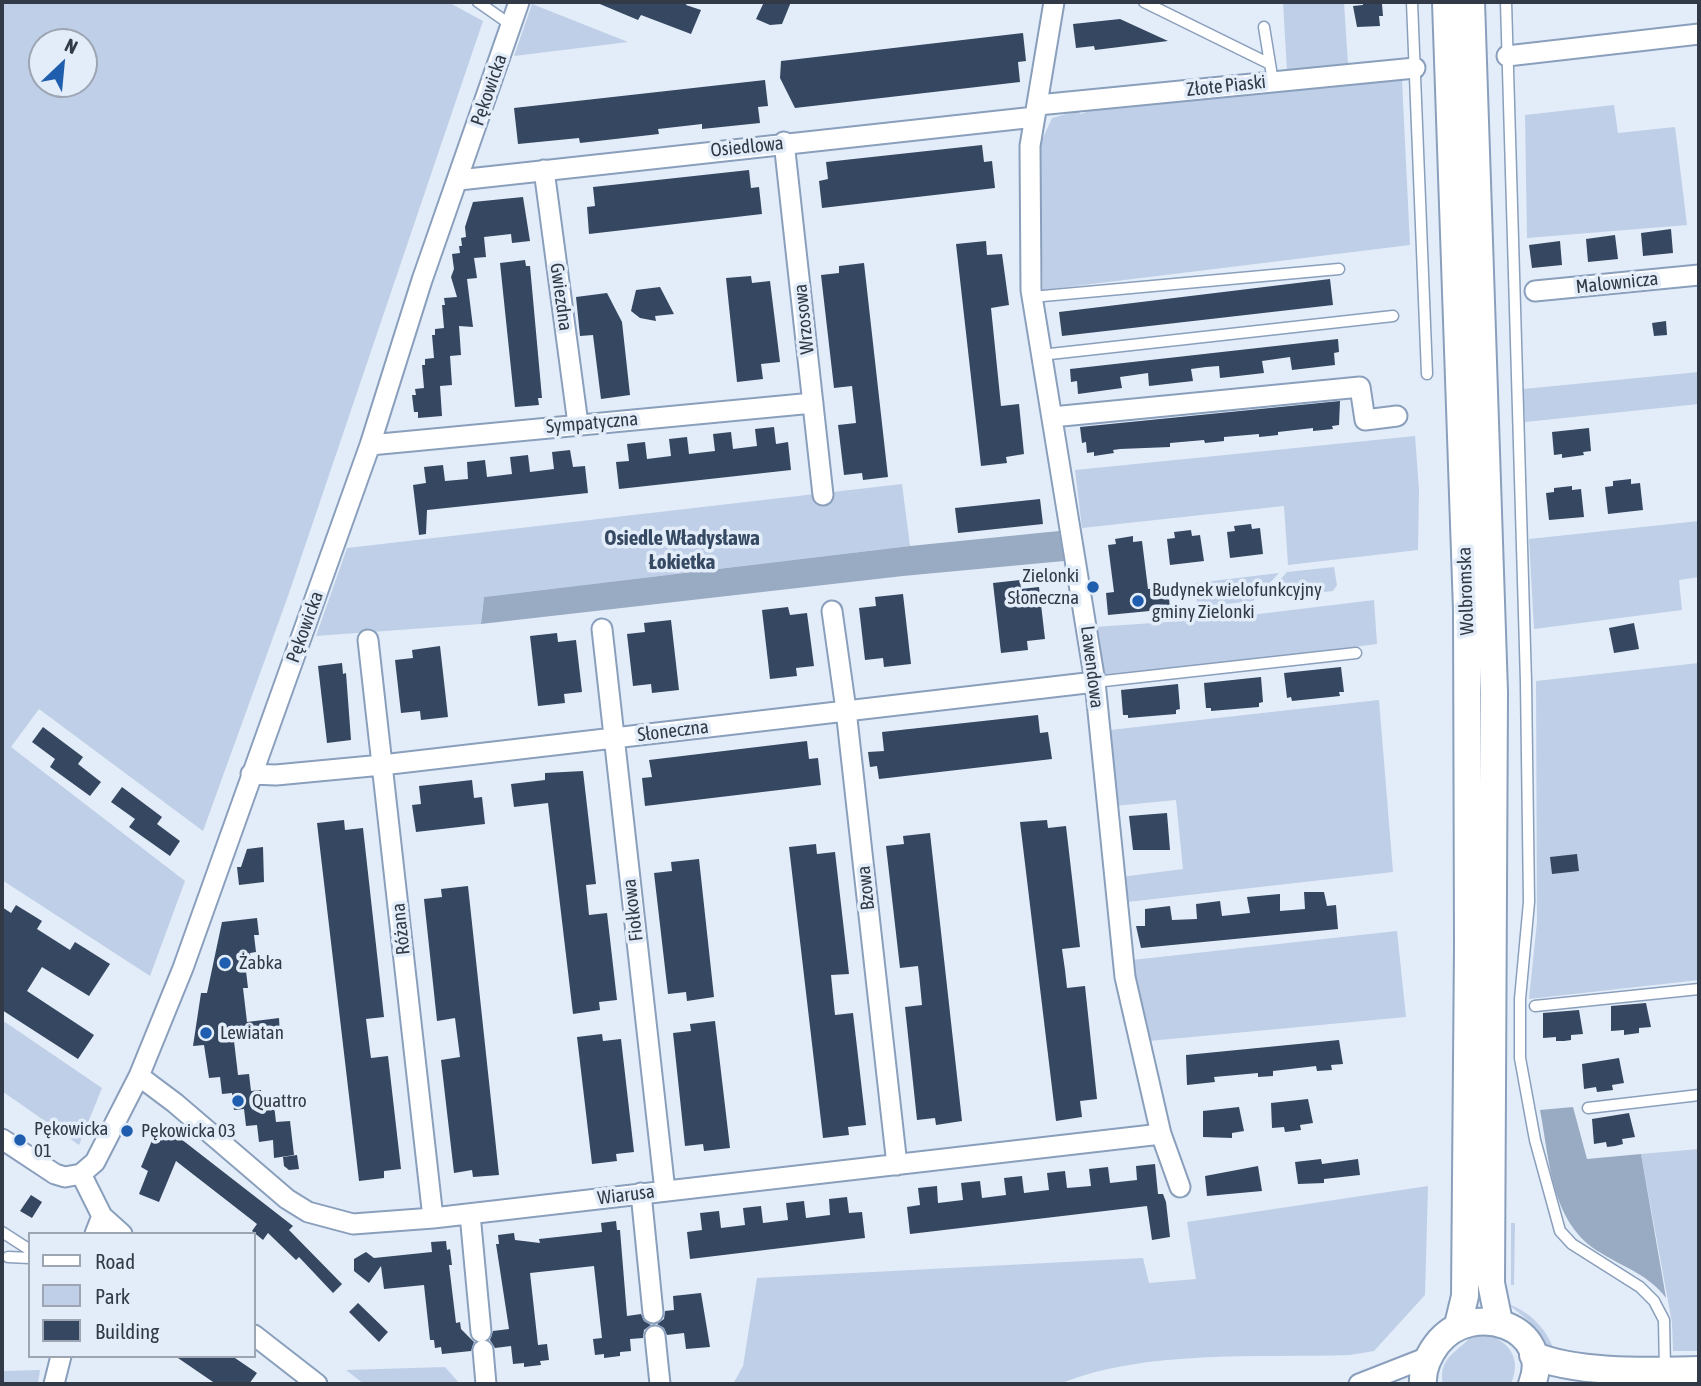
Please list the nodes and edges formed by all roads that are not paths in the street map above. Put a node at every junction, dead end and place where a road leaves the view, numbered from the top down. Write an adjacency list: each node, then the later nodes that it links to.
1 (478, 2): 9 (lane)
2 (519, 2): 9 (street, Pękowicka)
3 (1054, 2): 15 (street, Lawendowa)
4 (1144, 2): 14 (lane)
5 (1412, 2): 13 (lane)
6 (1446, 2): 50 (main road, Wolbromska)
7 (1471, 2): 50 (main road, Wolbromska)
8 (1506, 2): 12 (lane)
9 (511, 25): 18 (street, Pękowicka)
10 (1264, 27): 14 (lane)
11 (1699, 34): 12 (street)
12 (1507, 56): 72 (lane)
13 (1415, 68): 14 (street, Złote Piaski); 25 (lane)
14 (1271, 73): 15 (street, Złote Piaski)
15 (1036, 111): 16 (street, Osiedlowa); 22 (street, Lawendowa)
16 (784, 142): 17 (street, Osiedlowa); 26 (street, Wrzosowa)
17 (544, 170): 18 (street, Osiedlowa); 29 (street, Gwiezdna)
18 (459, 180): 30 (street, Pękowicka)
19 (1339, 269): 22 (lane)
20 (1699, 275): 21 (street, Malownicza)
21 (1535, 291)
22 (1032, 297): 24 (street, Lawendowa)
23 (1393, 316): 24 (lane)
24 (1041, 355): 28 (street, Lawendowa)
25 (1427, 374)
26 (813, 403): 29 (street, Sympatyczna); 31 (street, Wrzosowa)
27 (1397, 416): 28 (street)
28 (1052, 417): 36 (street, Lawendowa)
29 (578, 424): 30 (street, Sympatyczna)
30 (370, 445): 40 (street, Pękowicka)
31 (823, 495)
32 (832, 611): 37 (street, Bzowa)
33 (602, 629): 38 (street, Fiołkowa)
34 (368, 640): 39 (street, Różana)
35 (1356, 653): 36 (lane)
36 (1095, 682): 37 (street, Słoneczna); 46 (street, Lawendowa)
37 (846, 710): 38 (street, Słoneczna); 48 (street, Bzowa)
38 (613, 738): 39 (street, Słoneczna); 52 (street, Fiołkowa)
39 (382, 765): 40 (street, Słoneczna); 55 (street, Różana)
40 (251, 774): 43 (street, Pękowicka)
41 (1699, 989): 42 (lane)
42 (1535, 1006)
43 (139, 1076): 49 (street, Pękowicka); 55 (street, Wiarusa)
44 (1699, 1095): 45 (lane)
45 (1588, 1108)
46 (1161, 1134): 48 (street, Wiarusa); 51 (street, Lawendowa)
47 (2, 1139): 49 (street)
48 (897, 1165): 52 (street, Wiarusa)
49 (81, 1174): 56 (street)
50 (1478, 1179): 63 (main road); 64 (main road)
51 (1180, 1187)
52 (665, 1191): 53 (street, Wiarusa)
53 (641, 1193): 54 (street, Wiarusa); 62 (street)
54 (470, 1214): 55 (street, Wiarusa); 75 (street)
55 (433, 1218)
56 (98, 1225): 58 (street)
57 (2, 1232): 59 (lane)
58 (117, 1232)
59 (28, 1249)
60 (8, 1257): 61 (lane)
61 (28, 1258)
62 (653, 1313)
63 (1499, 1322): 64 (main road); 67 (main road)
64 (1458, 1325): 68 (main road)
65 (655, 1336): 76 (street)
66 (256, 1337): 74 (street)
67 (1532, 1355): 70 (main road); 79 (main road)
68 (1428, 1357): 77 (street); 78 (main road)
69 (60, 1358): 73 (street)
70 (1608, 1370): 72 (main road); 80 (main road)
71 (1699, 1370): 72 (main road)
72 (1665, 1371)
73 (54, 1384)
74 (317, 1384)
75 (486, 1384)
76 (660, 1384)
77 (1359, 1384)
78 (1423, 1384)
79 (1532, 1384)
80 (1544, 1384)

